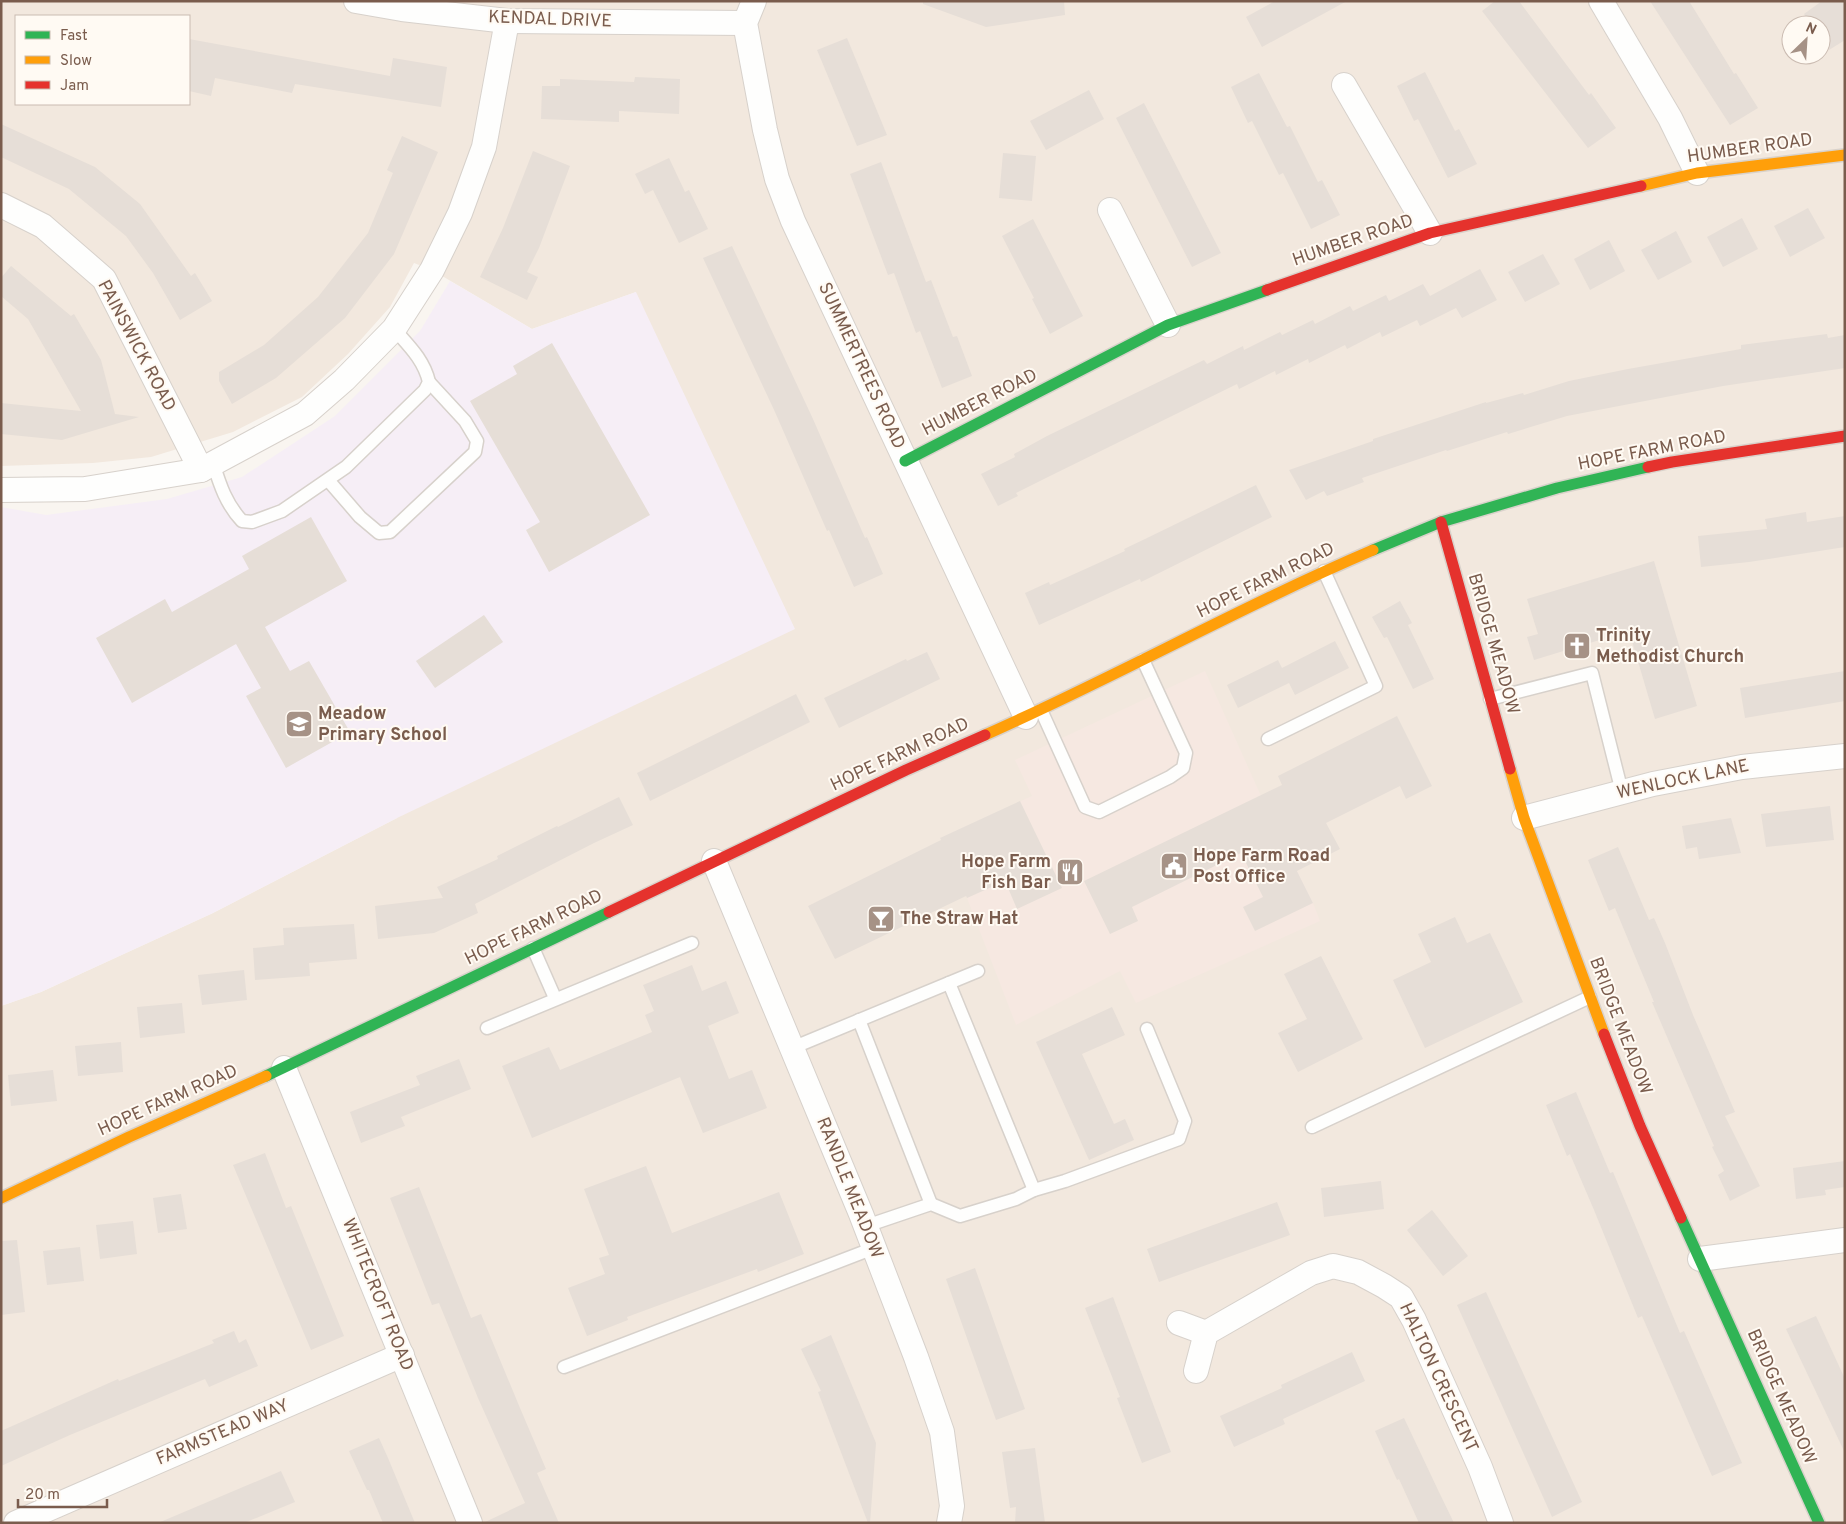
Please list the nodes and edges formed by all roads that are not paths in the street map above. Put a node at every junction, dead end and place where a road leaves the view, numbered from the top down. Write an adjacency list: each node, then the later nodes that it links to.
1 (356, 1): 4 (street, KENDAL DRIVE)
2 (754, 1): 5 (street)
3 (1601, 1): 8 (street)
4 (507, 21): 5 (street, KENDAL DRIVE); 13 (street)
5 (745, 23): 16 (street, SUMMERTREES ROAD)
6 (1344, 85): 11 (street)
7 (1845, 154): 8 (street, HUMBER ROAD)
8 (1697, 173): 11 (street, HUMBER ROAD)
9 (1, 205): 17 (street, PAINSWICK ROAD)
10 (1110, 210): 12 (street)
11 (1430, 232): 12 (street, HUMBER ROAD)
12 (1168, 325): 16 (street, HUMBER ROAD)
13 (394, 329): 14 (lane); 17 (street)
14 (429, 382): 18 (lane); 18 (lane)
15 (1845, 436): 20 (street, HOPE FARM ROAD)
16 (905, 461): 24 (street, SUMMERTREES ROAD)
17 (207, 467): 18 (lane); 19 (street)
18 (328, 480)
19 (1, 490)
20 (1441, 522): 21 (street, HOPE FARM ROAD); 23 (street, BRIDGE MEADOW)
21 (1324, 571): 22 (street, HOPE FARM ROAD); 25 (lane)
22 (1143, 660): 24 (street, HOPE FARM ROAD); 24 (lane)
23 (1490, 699): 27 (lane); 28 (street, BRIDGE MEADOW)
24 (1034, 713): 29 (street, HOPE FARM ROAD)
25 (1268, 739)
26 (1845, 756): 27 (street, WENLOCK LANE)
27 (1622, 792): 28 (street, WENLOCK LANE)
28 (1524, 818): 34 (street, BRIDGE MEADOW)
29 (714, 861): 31 (street, HOPE FARM ROAD); 39 (street, RANDLE MEADOW)
30 (692, 944): 35 (lane)
31 (533, 948): 35 (lane); 40 (street, HOPE FARM ROAD)
32 (978, 971): 33 (lane)
33 (949, 983): 36 (lane); 42 (lane)
34 (1590, 997): 41 (lane); 48 (street, BRIDGE MEADOW)
35 (555, 998): 37 (lane)
36 (859, 1020): 39 (lane); 44 (lane)
37 (487, 1028)
38 (1147, 1029): 42 (lane)
39 (792, 1048): 45 (street, RANDLE MEADOW)
40 (284, 1068): 43 (street, HOPE FARM ROAD); 51 (street, WHITECROFT ROAD)
41 (1312, 1127)
42 (1034, 1190): 44 (lane)
43 (1, 1198)
44 (931, 1204): 45 (lane)
45 (866, 1226): 47 (street, RANDLE MEADOW)
46 (1845, 1240): 48 (street)
47 (874, 1248): 52 (lane); 56 (street, RANDLE MEADOW)
48 (1700, 1259): 58 (street, BRIDGE MEADOW)
49 (1179, 1323): 50 (street)
50 (1206, 1333): 53 (street); 57 (street, HALTON CRESCENT)
51 (402, 1356): 54 (street, FARMSTEAD WAY); 55 (street, WHITECROFT ROAD)
52 (564, 1368)
53 (1196, 1372)
54 (16, 1523)
55 (470, 1523)
56 (949, 1523)
57 (1501, 1523)
58 (1819, 1523)

